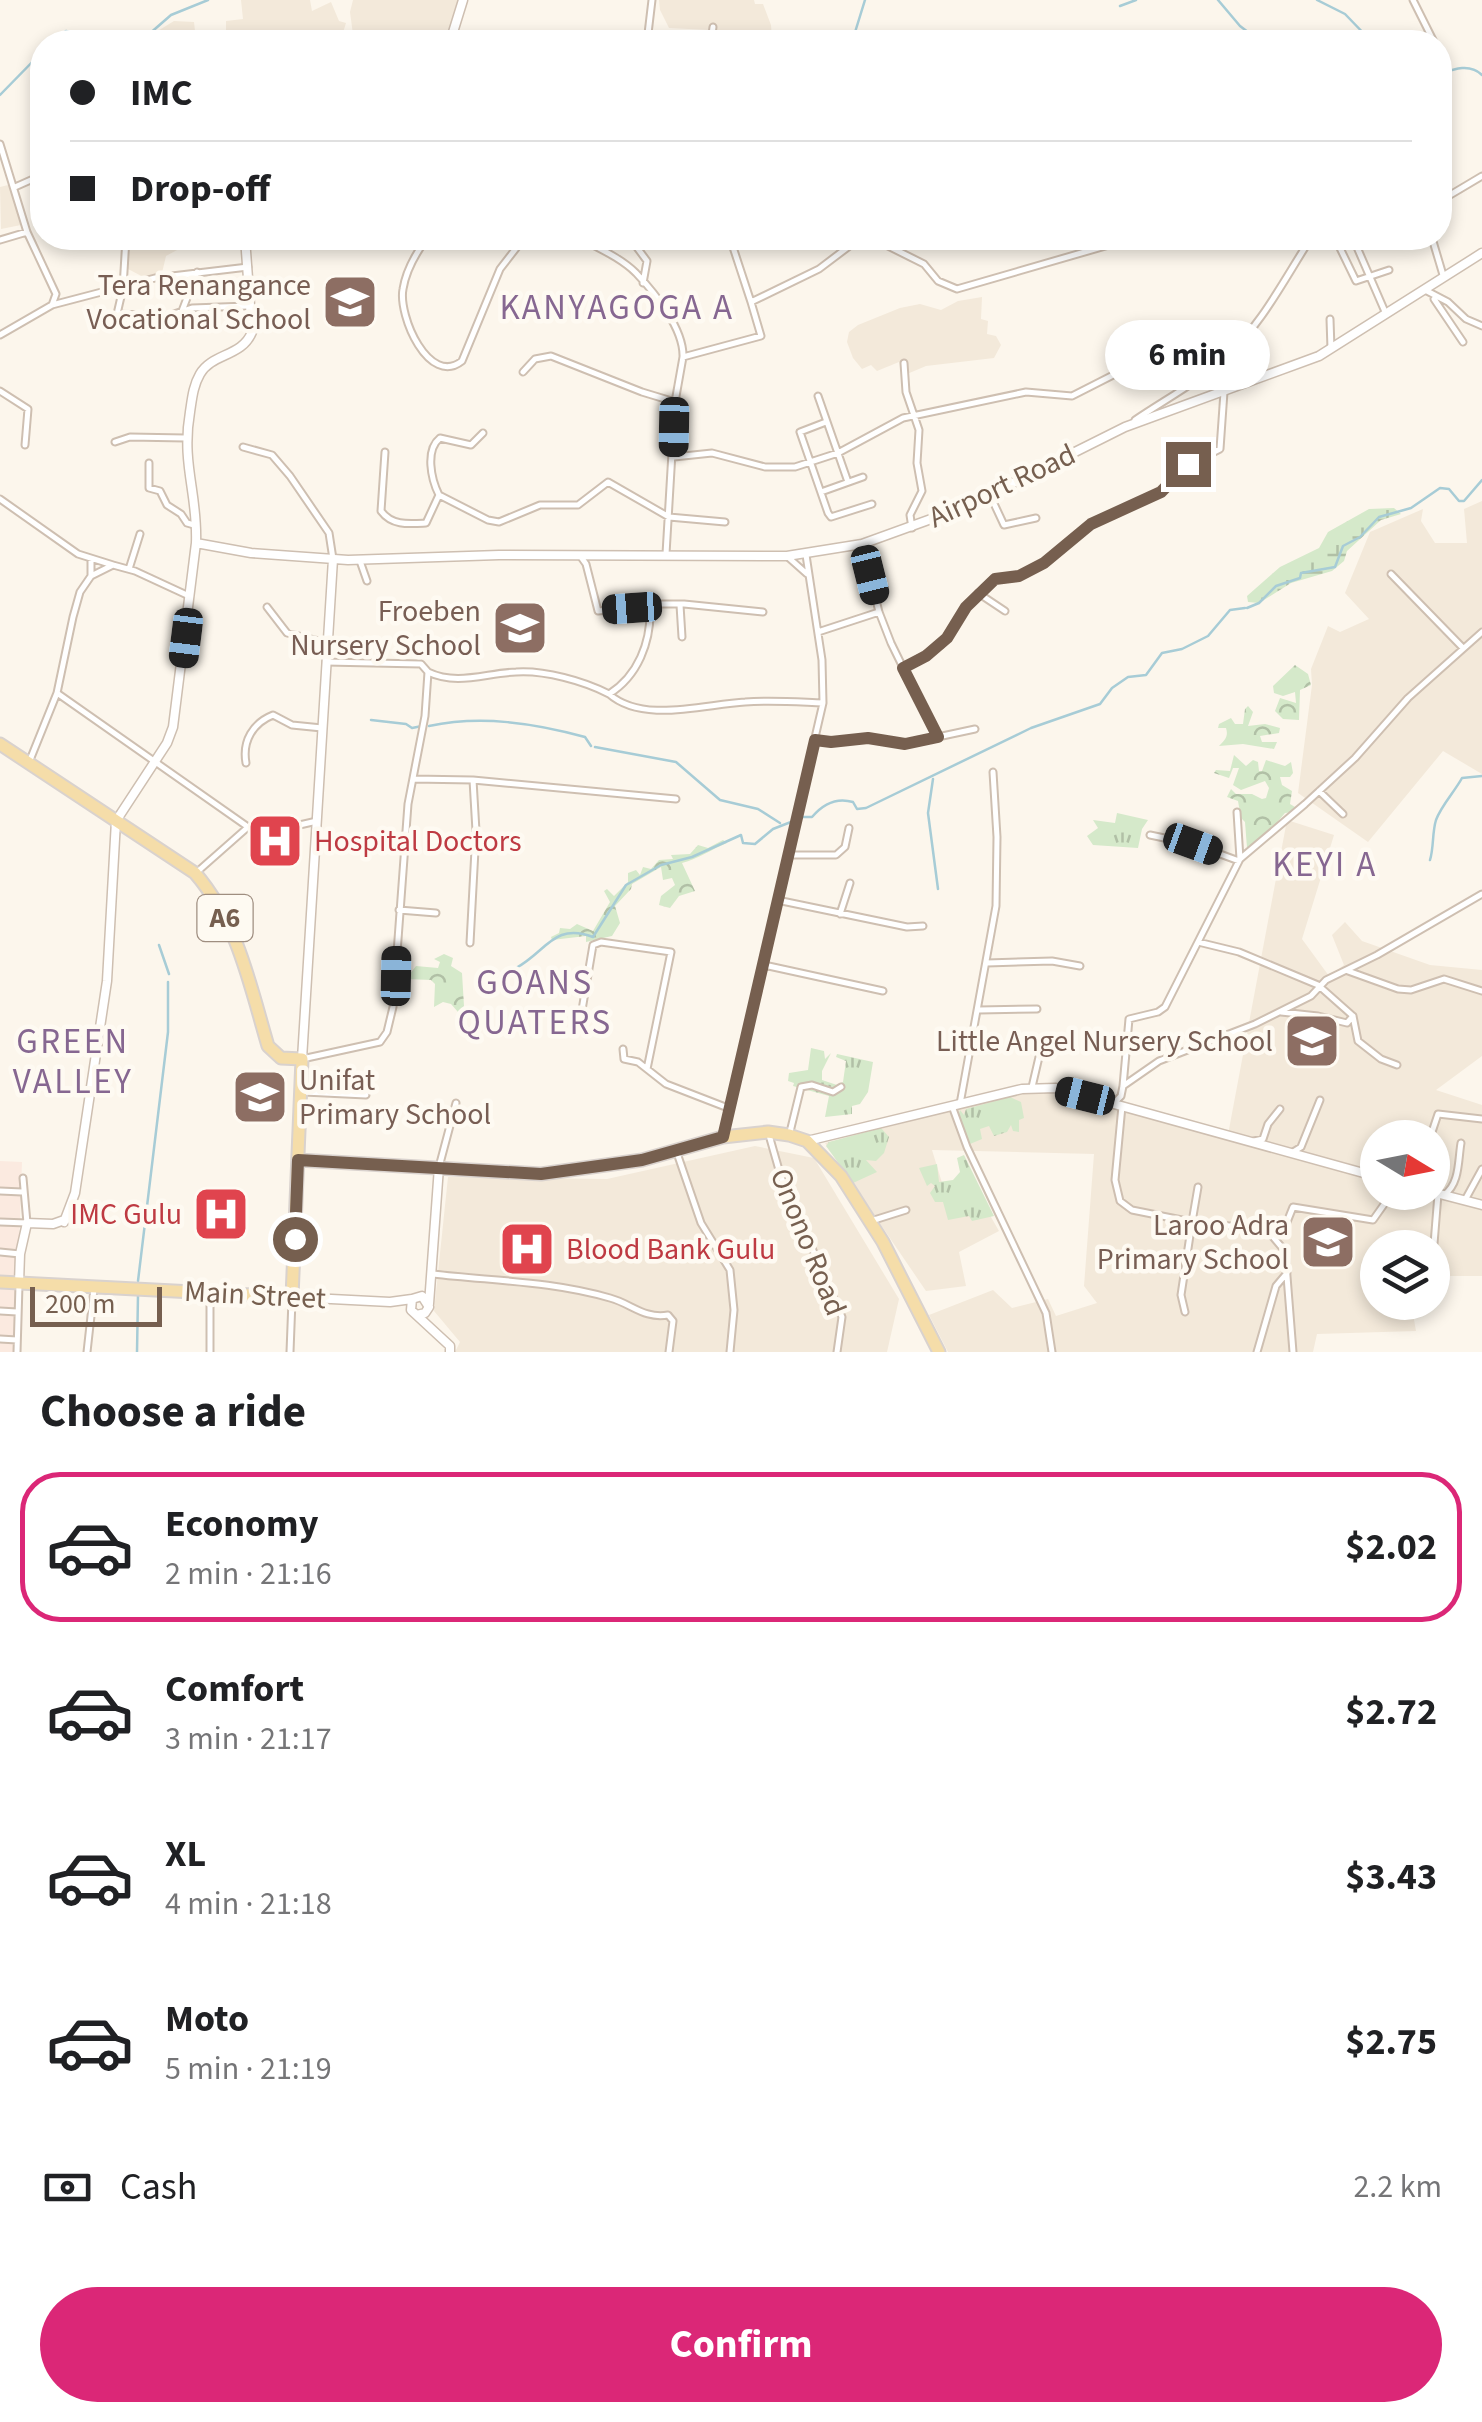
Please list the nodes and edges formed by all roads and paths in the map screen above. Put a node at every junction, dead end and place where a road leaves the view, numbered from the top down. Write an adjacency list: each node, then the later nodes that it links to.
1 (463, 0): 5 (street)
2 (652, 0): 6 (street)
3 (1413, 0): 8 (street)
4 (712, 27): 7 (street)
5 (454, 30)
6 (648, 30)
7 (712, 30)
8 (1428, 30)
9 (0, 144): 10 (street)
10 (2, 157): 13 (street)
11 (1482, 176): 14 (street)
12 (30, 181): 13 (street)
13 (16, 187): 15 (street)
14 (1452, 194)
15 (28, 232): 16 (street); 17 (street)
16 (30, 236)
17 (0, 240)
18 (36, 250): 42 (street)
19 (125, 250): 40 (street)
20 (247, 250): 34 (street)
21 (420, 250): 22 (street)
22 (515, 250)
23 (600, 250): 39 (street)
24 (639, 250): 39 (street)
25 (734, 250): 43 (street)
26 (844, 250): 43 (street)
27 (896, 250): 28 (street)
28 (1092, 250)
29 (1303, 250): 64 (street)
30 (1341, 250): 37 (street)
31 (1358, 250): 37 (street)
32 (1436, 250): 38 (street)
33 (1482, 253): 38 (street, Airport Road)
34 (248, 268): 36 (street); 46 (street)
35 (1389, 270): 37 (street)
36 (198, 271): 40 (street); 47 (street)
37 (1371, 276): 48 (street)
38 (1444, 278): 41 (street, Airport Road)
39 (643, 283): 55 (street)
40 (122, 288): 44 (street); 47 (street)
41 (1428, 293): 48 (street, Airport Road); 50 (street); 53 (street)
42 (56, 294): 44 (street); 45 (street)
43 (751, 302): 55 (street)
44 (61, 304): 45 (street)
45 (52, 305): 51 (street)
46 (251, 306): 47 (street); 66 (street)
47 (182, 312)
48 (1386, 314): 54 (street, Airport Road)
49 (1330, 320): 54 (street)
50 (1482, 323)
51 (0, 335)
52 (1130, 339): 62 (street)
53 (1463, 342)
54 (1331, 349): 59 (street, Airport Road)
55 (683, 357): 61 (street)
56 (904, 363): 62 (street)
57 (523, 372): 61 (street)
58 (0, 391): 68 (street)
59 (1224, 392): 64 (street, Airport Road); 103 (street)
60 (818, 396): 63 (street)
61 (675, 402): 72 (street)
62 (914, 417): 71 (street); 86 (street)
63 (826, 422): 71 (street); 74 (street)
64 (1125, 427): 78 (street, Airport Road)
65 (483, 432): 79 (street)
66 (185, 438): 67 (street); 85 (street)
67 (115, 442)
68 (26, 445)
69 (243, 448): 94 (street)
70 (385, 452): 79 (street)
71 (838, 453): 74 (street); 76 (street)
72 (674, 457): 74 (street); 82 (street)
73 (149, 463): 85 (street)
74 (811, 463): 77 (street)
75 (863, 478): 76 (street)
76 (848, 482): 77 (street)
77 (821, 492): 81 (street)
78 (990, 495): 83 (street); 86 (street, Airport Road)
79 (440, 496): 82 (street)
80 (0, 499): 96 (street)
81 (872, 504)
82 (668, 516): 84 (street); 91 (street)
83 (1036, 518)
84 (725, 522)
85 (197, 525): 88 (street)
86 (912, 528): 89 (street, Airport Road)
87 (140, 534): 98 (street)
88 (196, 543): 94 (street, Airport Road); 104 (street)
89 (862, 544): 92 (street, Airport Road); 110 (street)
90 (579, 554): 91 (street, Airport Road); 95 (street, Airport Road); 105 (street)
91 (666, 555): 93 (street, Airport Road)
92 (806, 555): 93 (street, Airport Road); 100 (street)
93 (787, 556): 100 (street)
94 (333, 559): 95 (street, Airport Road); 114 (street)
95 (358, 559): 102 (street)
96 (90, 561): 97 (street); 101 (street)
97 (113, 565): 98 (street); 101 (street)
98 (129, 569): 104 (street)
99 (1391, 574): 115 (street)
100 (808, 575): 111 (street)
101 (90, 576): 119 (street)
102 (366, 581)
103 (978, 592): 108 (street); 117 (street)
104 (191, 597): 129 (street)
105 (642, 604): 106 (street); 120 (street)
106 (680, 606): 109 (street); 113 (street)
107 (268, 607): 114 (street)
108 (1004, 611)
109 (763, 612)
110 (879, 612): 111 (street); 117 (street)
111 (818, 632): 122 (street)
112 (1482, 632): 115 (street)
113 (682, 637)
114 (326, 642): 116 (street)
115 (1463, 648): 135 (street)
116 (326, 662): 118 (street); 124 (street)
117 (903, 668): 126 (street)
118 (428, 672): 120 (street); 133 (street)
119 (58, 694): 121 (street); 123 (street)
120 (609, 694): 122 (street)
121 (68, 703): 123 (street); 129 (street)
122 (823, 703): 127 (street)
123 (53, 705): 130 (street)
124 (322, 728): 131 (street); 140 (street)
125 (974, 729): 126 (street)
126 (938, 737): 127 (street)
127 (815, 740): 144 (street)
128 (0, 744): 130 (main road, A6)
129 (153, 762): 139 (street); 141 (street)
130 (29, 763): 139 (main road, A6)
131 (246, 763)
132 (993, 772): 156 (street)
133 (412, 779): 134 (street); 150 (street)
134 (473, 780): 136 (street); 155 (street)
135 (1319, 791): 138 (street); 145 (street)
136 (676, 798)
137 (1237, 812): 145 (street)
138 (1343, 814)
139 (120, 820): 146 (main road, A6); 211 (street)
140 (317, 821): 141 (street); 170 (street)
141 (248, 827): 146 (street)
142 (849, 828): 144 (street)
143 (1150, 835): 145 (street)
144 (788, 854): 149 (street)
145 (1240, 860): 154 (street)
146 (195, 874): 170 (main road, A6)
147 (850, 883): 152 (street)
148 (1482, 894): 159 (street)
149 (777, 900): 152 (street); 157 (street)
150 (398, 910): 151 (street); 170 (street)
151 (436, 913)
152 (840, 914): 153 (street)
153 (923, 926)
154 (1197, 942): 160 (street); 174 (street)
155 (470, 943)
156 (987, 963): 158 (street); 164 (street)
157 (764, 965): 161 (street); 182 (street)
158 (1080, 966)
159 (1348, 970): 160 (street); 162 (street)
160 (1318, 986): 165 (street); 166 (street)
161 (883, 991)
162 (1482, 991)
163 (1037, 1009): 164 (street)
164 (979, 1010): 180 (street)
165 (1278, 1012): 166 (street); 174 (street)
166 (1353, 1016): 171 (street)
167 (584, 1021): 172 (street)
168 (623, 1049): 172 (street)
169 (1039, 1057): 175 (street)
170 (302, 1060): 176 (main road)
171 (1396, 1064)
172 (647, 1069): 182 (street)
173 (842, 1086): 187 (street)
174 (1122, 1086): 181 (street)
175 (1032, 1087): 180 (street); 181 (street)
176 (301, 1092): 177 (street); 194 (main road)
177 (366, 1095)
178 (1320, 1100): 193 (street)
179 (456, 1103): 195 (street)
180 (956, 1105): 189 (street); 241 (street)
181 (1118, 1105): 190 (street); 210 (street)
182 (729, 1108): 188 (street)
183 (1280, 1109): 190 (street)
184 (1482, 1119): 185 (street)
185 (1436, 1120)
186 (768, 1132): 187 (main road); 188 (main road); 239 (street, Onono Road)
187 (789, 1135): 189 (main road)
188 (723, 1137): 192 (main road)
189 (807, 1142): 209 (main road)
190 (1252, 1142): 193 (street)
191 (1461, 1143): 201 (street)
192 (676, 1150): 195 (main road); 238 (street)
193 (1290, 1153): 197 (street)
194 (305, 1162): 195 (main road); 221 (main road)
195 (439, 1167): 216 (street)
196 (1482, 1169): 204 (street)
197 (1360, 1172)
198 (23, 1178): 202 (street)
199 (1198, 1187): 210 (street)
200 (0, 1191): 202 (street)
201 (1450, 1191)
202 (22, 1192): 211 (street)
203 (1450, 1196): 204 (street)
204 (1465, 1200): 205 (street)
205 (1482, 1204)
206 (906, 1210): 209 (street)
207 (1380, 1210): 212 (street)
208 (0, 1222): 211 (street)
209 (869, 1222): 240 (main road)
210 (1192, 1222): 212 (street); 227 (street)
211 (27, 1223): 214 (street)
212 (1265, 1228): 215 (street)
213 (0, 1252): 214 (street)
214 (20, 1254): 218 (street)
215 (1287, 1273): 242 (street); 243 (street)
216 (432, 1276): 222 (street); 224 (street); 237 (street)
217 (0, 1282): 218 (main road, Main Street)
218 (20, 1283): 219 (main road, Main Street); 226 (street)
219 (95, 1286): 220 (main road, Main Street); 234 (street)
220 (210, 1292): 221 (main road, Main Street); 235 (street)
221 (292, 1297): 223 (street, Main Street); 236 (street)
222 (414, 1298): 223 (street); 224 (street); 228 (street)
223 (390, 1302): 228 (street)
224 (429, 1305): 228 (street); 229 (street)
225 (0, 1311): 226 (street)
226 (18, 1312): 231 (street)
227 (1186, 1312)
228 (415, 1313): 229 (street)
229 (434, 1329): 232 (street)
230 (0, 1339): 231 (street)
231 (17, 1340): 233 (street)
232 (452, 1351)
233 (17, 1352)
234 (87, 1352)
235 (210, 1352)
236 (290, 1352)
237 (669, 1352)
238 (730, 1352)
239 (838, 1352)
240 (940, 1352)
241 (1052, 1352)
242 (1257, 1352)
243 (1292, 1352)

